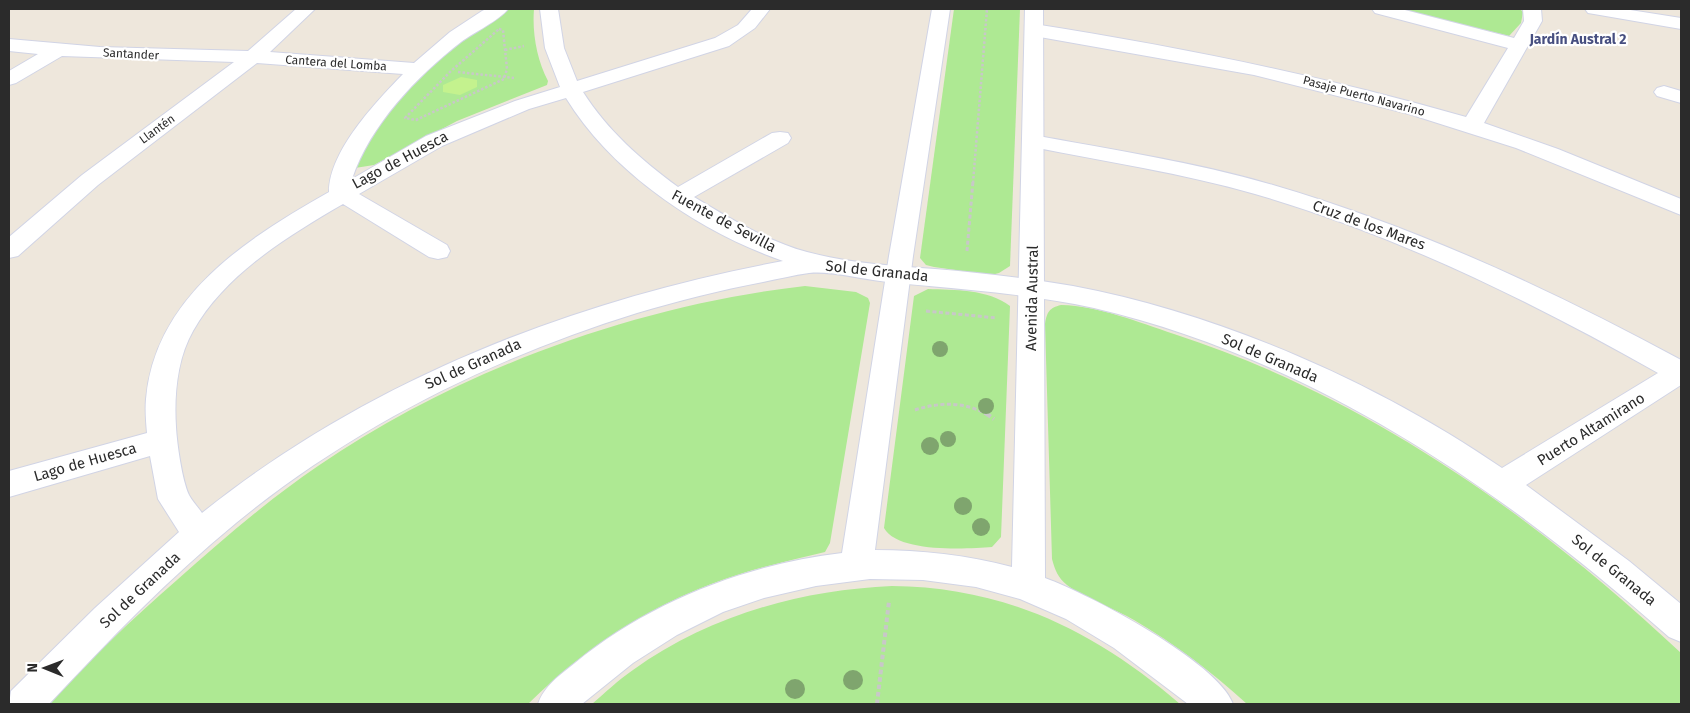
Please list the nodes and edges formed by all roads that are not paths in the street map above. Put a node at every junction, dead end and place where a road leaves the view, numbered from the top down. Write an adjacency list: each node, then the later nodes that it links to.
1 (306, 9): 14 (street, Llantén)
2 (499, 9): 15 (street)
3 (549, 9): 17 (street, Fuente de Sevilla)
4 (760, 9): 17 (street, Lago de Huesca)
5 (941, 9): 27 (street)
6 (1381, 9): 12 (street)
7 (1532, 9): 12 (street)
8 (1594, 9): 10 (street)
9 (1034, 19): 18 (street, Pasaje Puerto Navarino); 20 (street, Avenida Austral)
10 (1681, 24)
11 (9, 45): 13 (street, Santander)
12 (1520, 45): 18 (street)
13 (56, 51): 14 (street, Santander); 16 (street)
14 (253, 57): 15 (street, Cantera del Lomba); 24 (street, Llantén)
15 (419, 69): 21 (street)
16 (9, 79)
17 (571, 88): 21 (street, Lago de Huesca); 22 (street, Fuente de Sevilla)
18 (1472, 126): 23 (street, Pasaje Puerto Navarino)
19 (780, 138): 22 (street)
20 (1033, 141): 28 (street, Avenida Austral); 29 (street, Cruz de los Mares)
21 (341, 193): 25 (street); 30 (street, Lago de Huesca)
22 (677, 197): 26 (street, Fuente de Sevilla)
23 (1681, 208)
24 (9, 250)
25 (438, 251)
26 (825, 264): 27 (street, Sol de Granada); 33 (street, Sol de Granada)
27 (898, 275): 28 (street, Sol de Granada); 34 (street)
28 (1032, 289): 32 (street, Sol de Granada); 35 (street, Avenida Austral)
29 (1681, 372): 32 (street, Puerto Altamirano)
30 (162, 441): 31 (street, Lago de Huesca); 33 (street, Lago de Huesca)
31 (9, 484)
32 (1501, 485): 36 (street, Sol de Granada)
33 (199, 534): 37 (street, Sol de Granada)
34 (856, 567): 35 (street); 38 (street)
35 (1028, 587): 39 (street)
36 (1681, 626)
37 (24, 704)
38 (556, 704)
39 (1215, 704)

